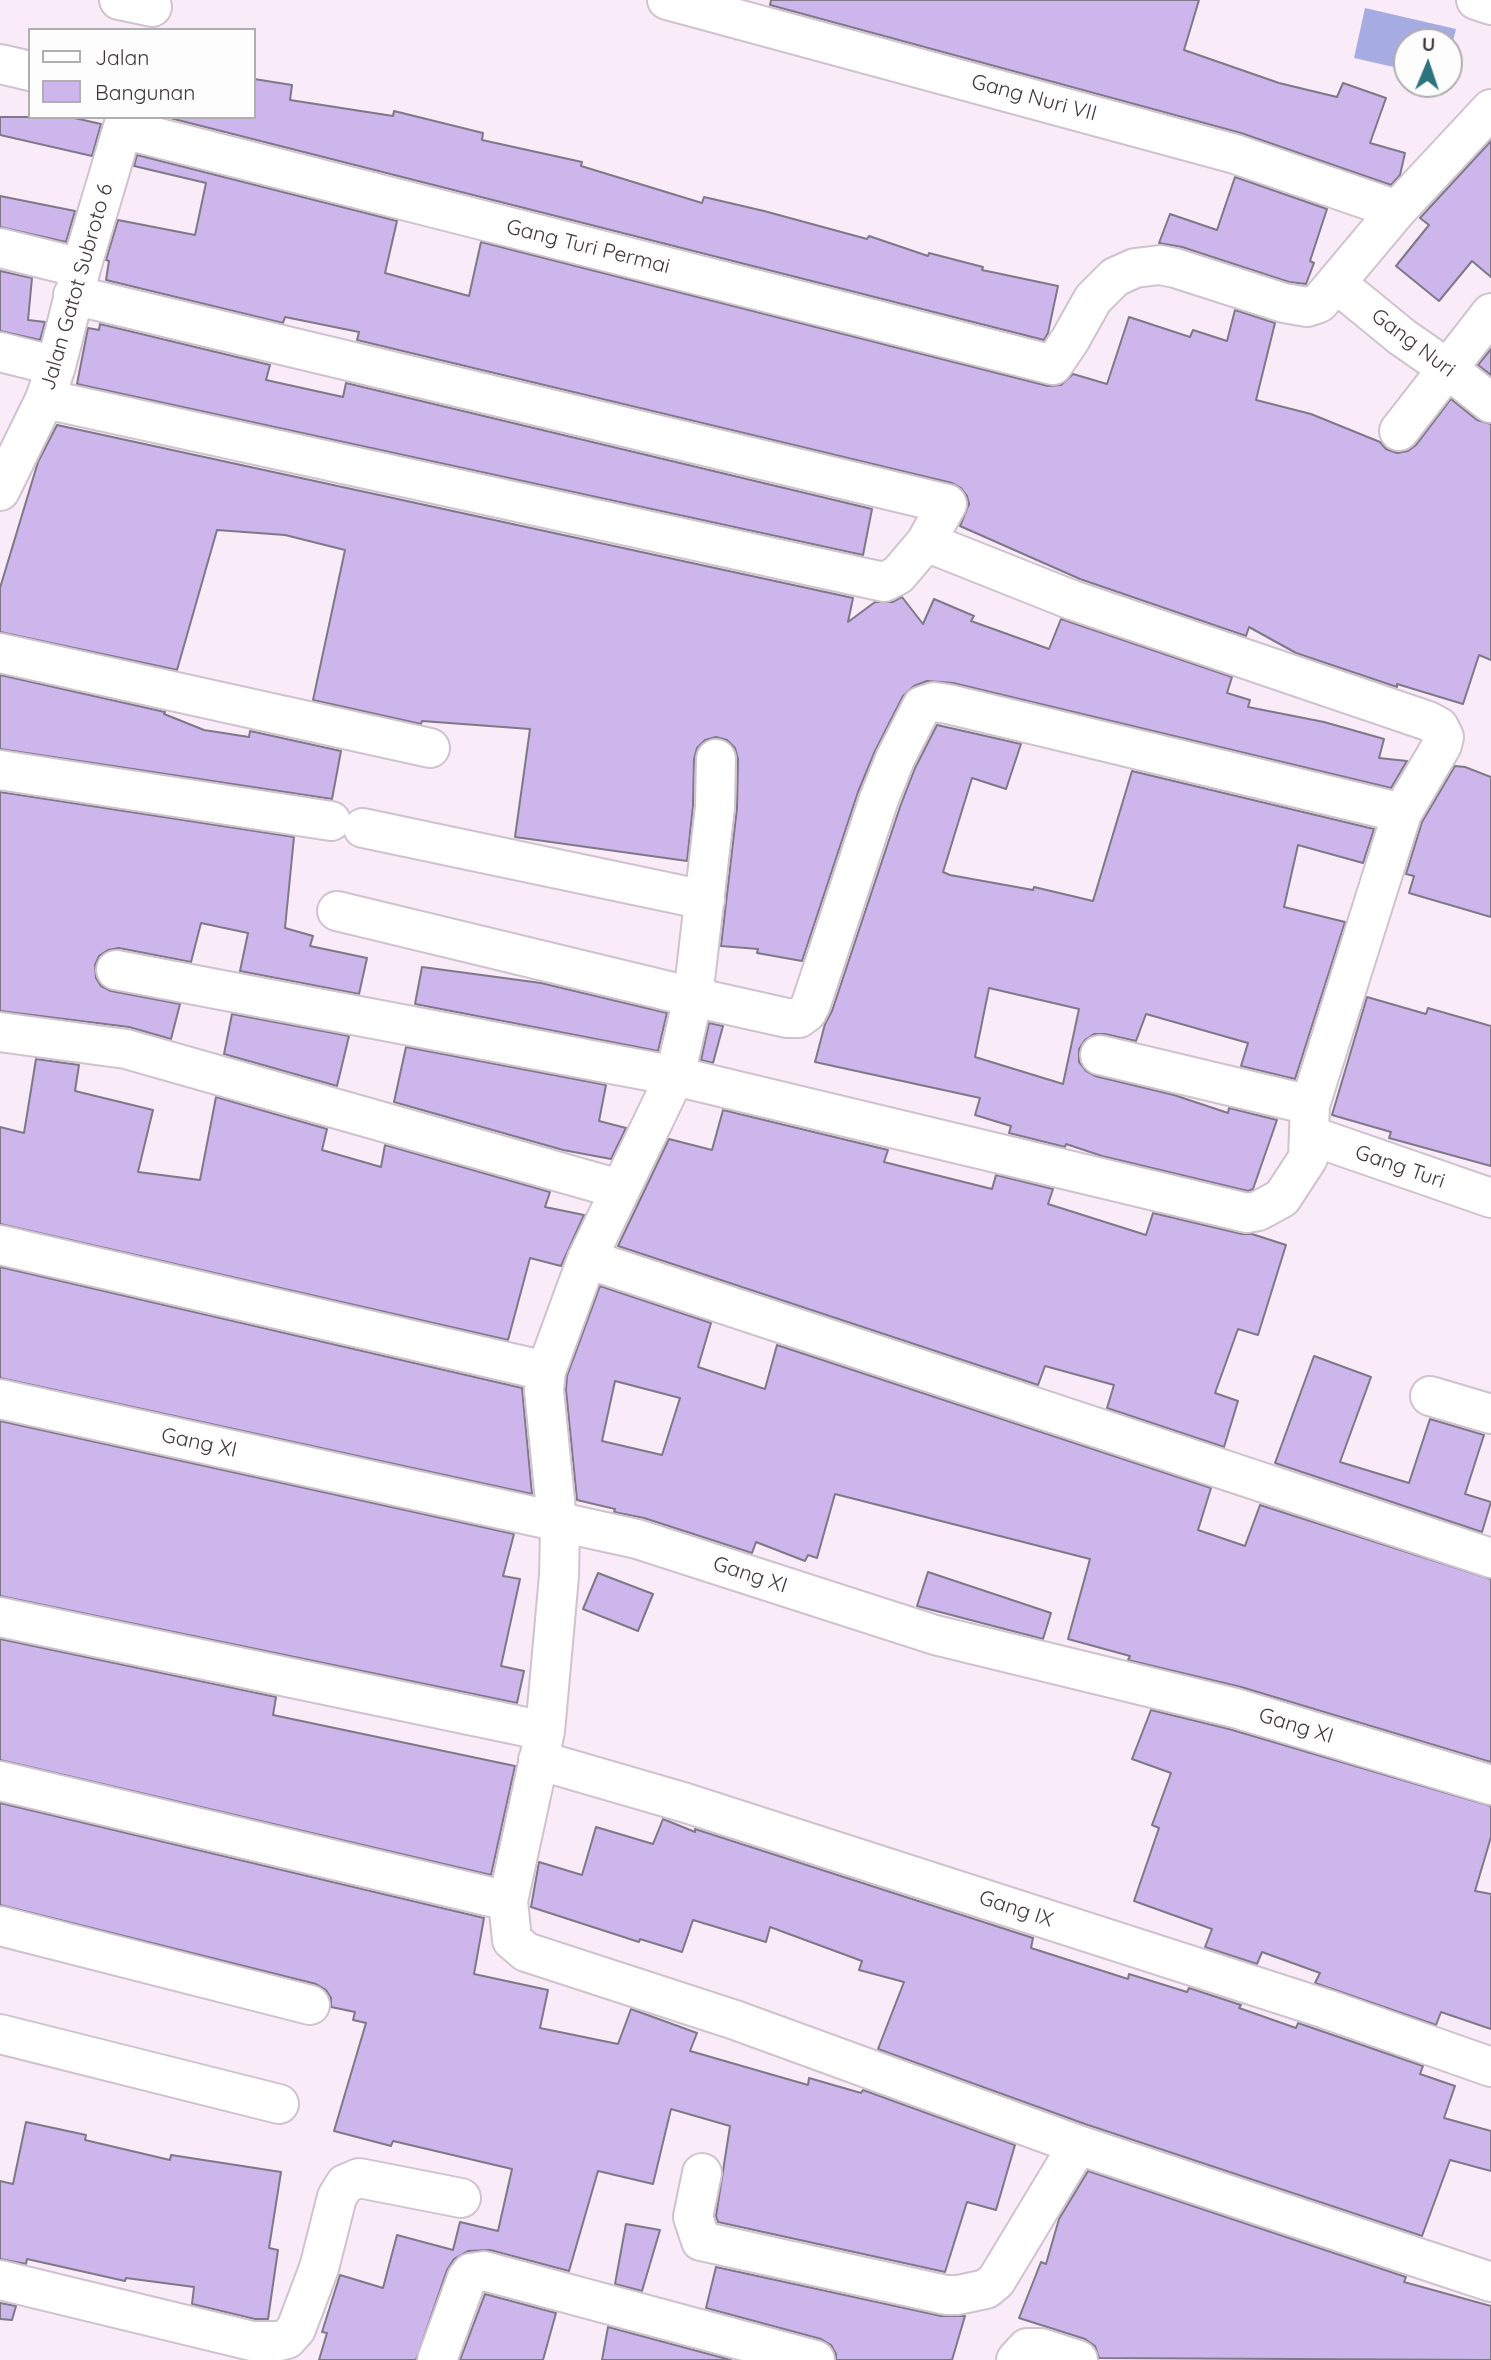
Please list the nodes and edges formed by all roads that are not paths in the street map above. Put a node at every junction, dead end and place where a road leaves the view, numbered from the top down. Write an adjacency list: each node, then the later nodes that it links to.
1 (667, 0): 8 (street, Gang Nuri VII)
2 (1476, 0): 3 (street)
3 (1491, 5)
4 (0, 64): 5 (street)
5 (28, 71)
6 (1491, 109): 8 (street)
7 (124, 123): 10 (street, Jalan Gatot Subroto 6); 11 (street, Gang Turi Permai)
8 (1397, 210): 11 (street)
9 (0, 247): 10 (street)
10 (77, 282): 15 (street, Jalan Gatot Subroto 6); 19 (street)
11 (1336, 283): 14 (street, Gang Nuri)
12 (1491, 313): 14 (street)
13 (0, 352): 15 (street)
14 (1448, 369): 16 (street, Gang Nuri); 17 (street)
15 (50, 382): 18 (street, Jalan Gatot Subroto 6); 19 (street)
16 (1491, 403)
17 (1399, 431)
18 (0, 491)
19 (926, 542): 24 (street)
20 (0, 653): 21 (street)
21 (430, 748)
22 (716, 759): 25 (street)
23 (0, 770): 25 (street)
24 (1402, 813): 28 (street); 32 (street)
25 (705, 900): 28 (street)
26 (337, 911): 28 (street)
27 (116, 970): 31 (street)
28 (693, 997): 31 (street)
29 (0, 1032): 33 (street)
30 (1100, 1055): 32 (street, Gang Turi)
31 (675, 1076): 32 (street); 33 (street)
32 (1310, 1120): 34 (street, Gang Turi)
33 (619, 1189): 36 (street)
34 (1491, 1198)
35 (0, 1245): 37 (street)
36 (587, 1259): 37 (street); 42 (street)
37 (546, 1371): 41 (street)
38 (1430, 1396): 40 (street)
39 (0, 1399): 41 (street, Gang XI)
40 (1491, 1414)
41 (557, 1520): 44 (street); 46 (street, Gang XI)
42 (1491, 1559)
43 (0, 1617): 44 (street, Gang IX)
44 (542, 1746): 47 (street); 51 (street, Gang IX)
45 (0, 1780): 47 (street)
46 (1491, 1785)
47 (508, 1901): 53 (street)
48 (0, 1926): 49 (street)
49 (310, 2006)
50 (0, 2034): 52 (street)
51 (1491, 2067)
52 (278, 2104)
53 (1078, 2145): 54 (street); 57 (street)
54 (702, 2172)
55 (461, 2199): 56 (street)
56 (0, 2280)
57 (1491, 2283)
58 (437, 2360): 59 (street)
59 (815, 2360)
60 (1016, 2360): 61 (street)
61 (1079, 2360)

